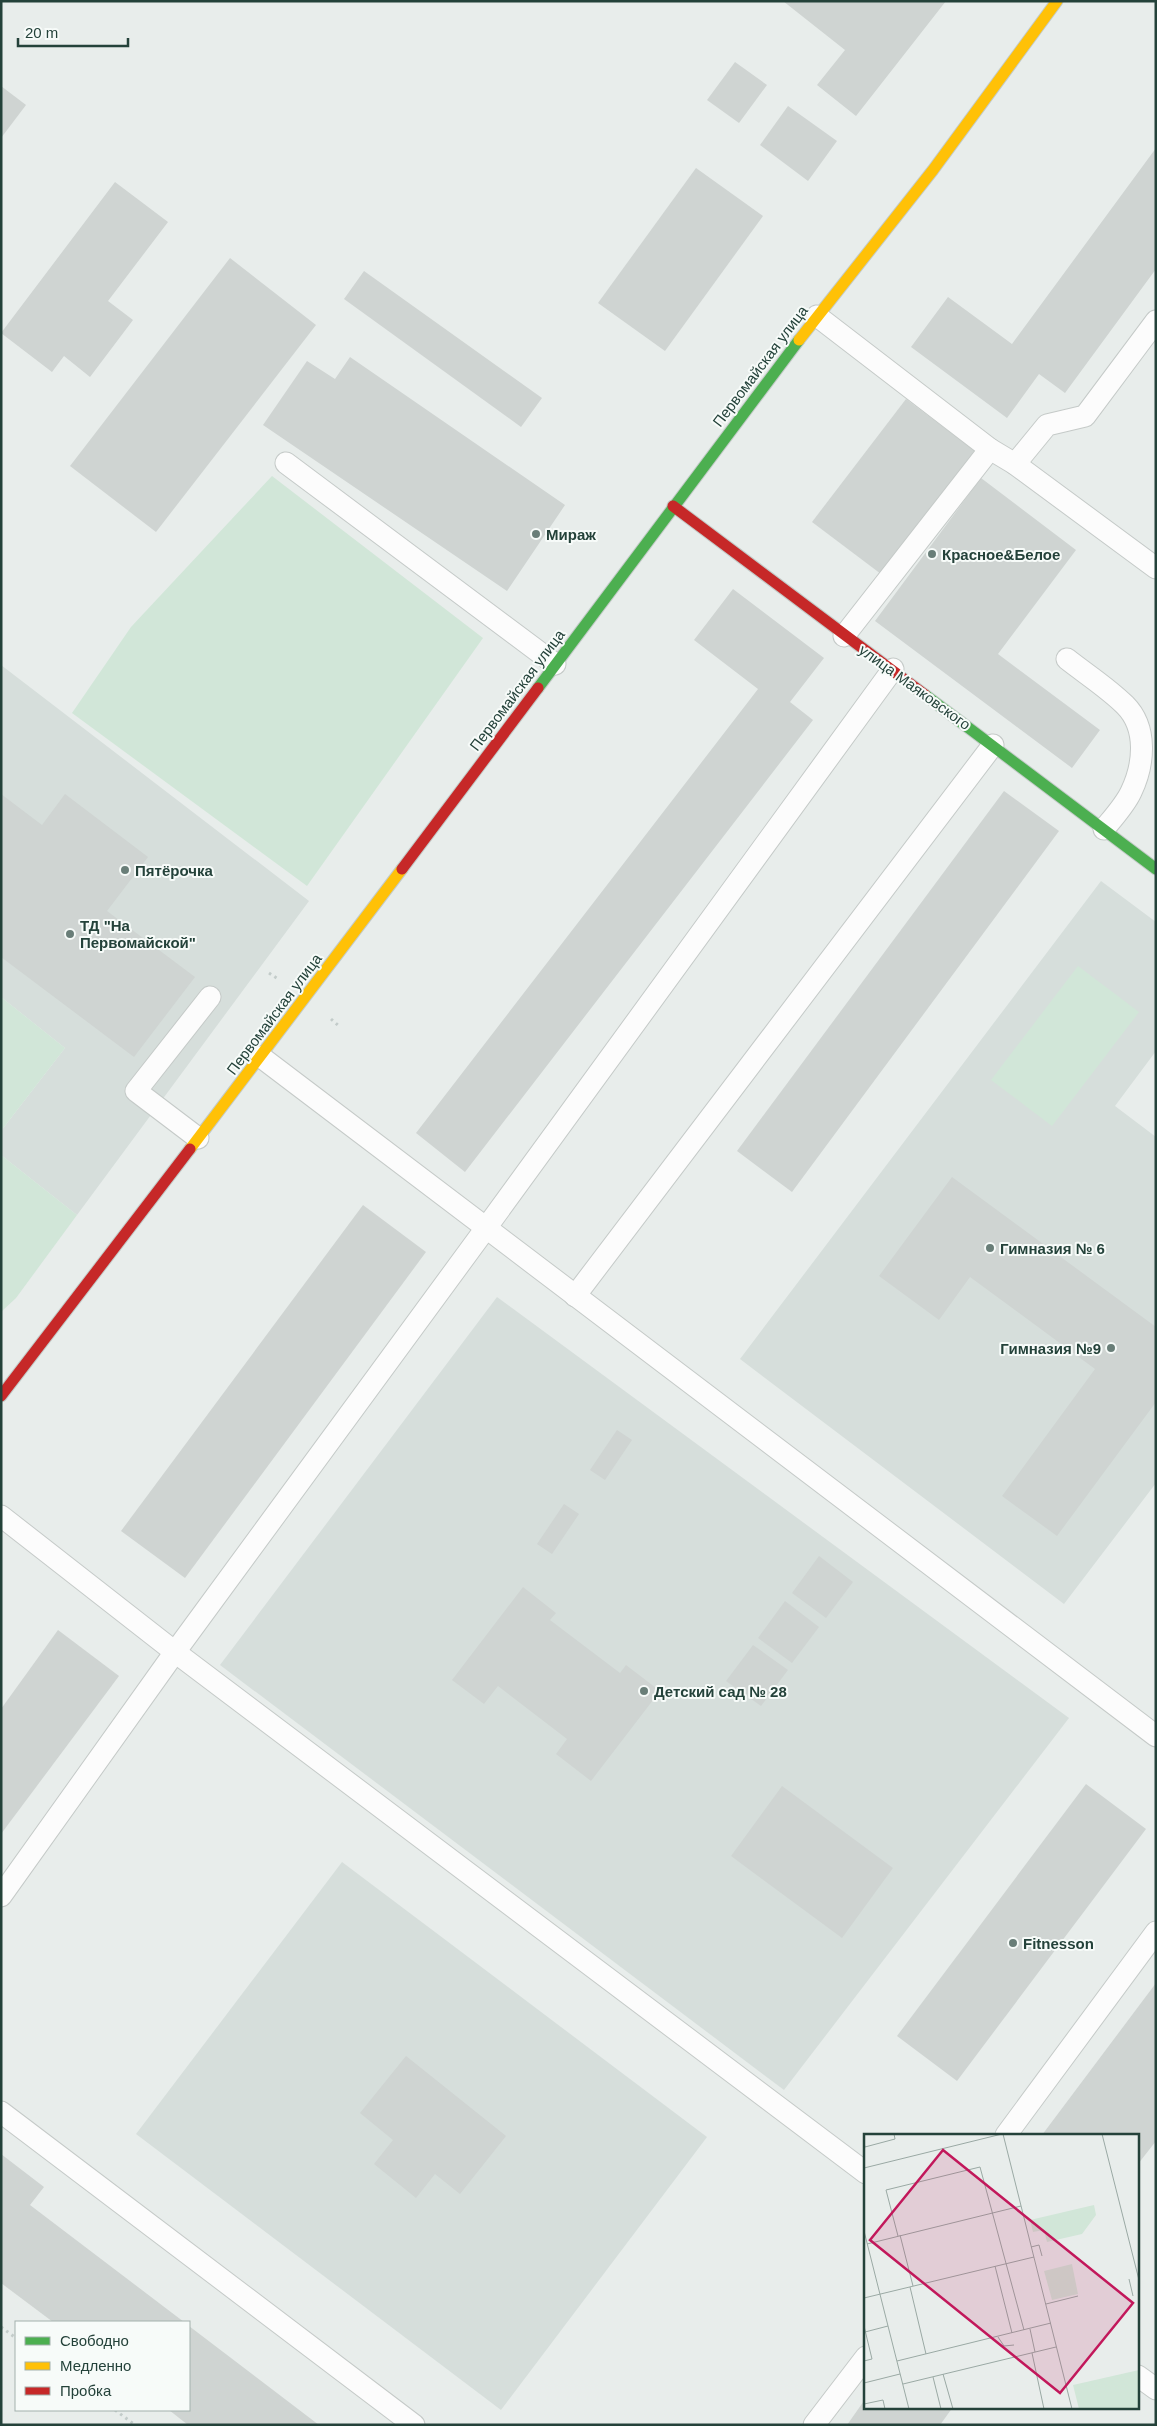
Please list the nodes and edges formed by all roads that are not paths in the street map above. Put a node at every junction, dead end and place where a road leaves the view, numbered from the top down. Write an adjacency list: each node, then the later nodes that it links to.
1 (1055, 2): 2 (street, Первомайская улица)
2 (817, 316): 4 (lane); 7 (street, Первомайская улица)
3 (1156, 321): 6 (lane)
4 (990, 449): 6 (lane); 9 (lane)
5 (286, 463): 11 (lane)
6 (1015, 464): 8 (lane)
7 (673, 506): 9 (street, улица Маяковского); 11 (street, Первомайская улица)
8 (1156, 568)
9 (844, 636): 12 (street, улица Маяковского)
10 (1067, 659): 14 (lane)
11 (555, 664): 17 (street, Первомайская улица)
12 (893, 669): 13 (street, улица Маяковского); 19 (lane)
13 (993, 745): 14 (street, улица Маяковского); 20 (lane)
14 (1104, 829): 15 (street, улица Маяковского)
15 (1156, 869)
16 (210, 997): 18 (lane)
17 (261, 1057): 18 (street, Первомайская улица); 19 (lane)
18 (198, 1138): 21 (street, Первомайская улица)
19 (486, 1228): 20 (lane); 23 (lane)
20 (575, 1296): 24 (lane)
21 (1, 1396)
22 (1, 1516): 23 (lane)
23 (174, 1652): 25 (lane); 29 (lane)
24 (1156, 1736)
25 (1, 1896)
26 (1156, 1932): 28 (lane)
27 (1, 2112): 33 (lane)
28 (1007, 2134)
29 (864, 2171)
30 (864, 2360): 34 (lane)
31 (1140, 2377): 32 (lane)
32 (1156, 2389)
33 (414, 2425)
34 (814, 2425)

